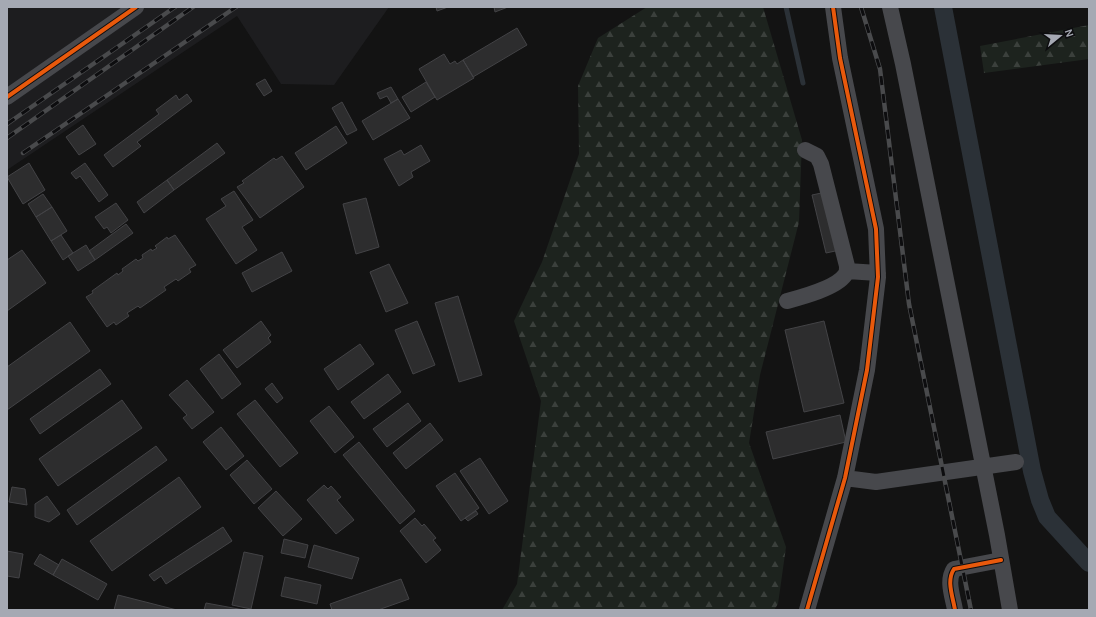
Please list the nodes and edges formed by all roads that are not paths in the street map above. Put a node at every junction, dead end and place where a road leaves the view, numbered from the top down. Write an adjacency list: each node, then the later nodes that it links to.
1 (136, 7): 4 (street)
2 (833, 7): 7 (street)
3 (890, 7): 10 (street)
4 (7, 97)
5 (806, 150): 6 (street)
6 (846, 271): 7 (street); 8 (street)
7 (878, 273): 11 (street)
8 (787, 301)
9 (1016, 462): 10 (street)
10 (983, 466): 11 (street); 12 (street)
11 (845, 478): 13 (street)
12 (1001, 560): 14 (street); 15 (street)
13 (807, 610)
14 (955, 610)
15 (1010, 610)

